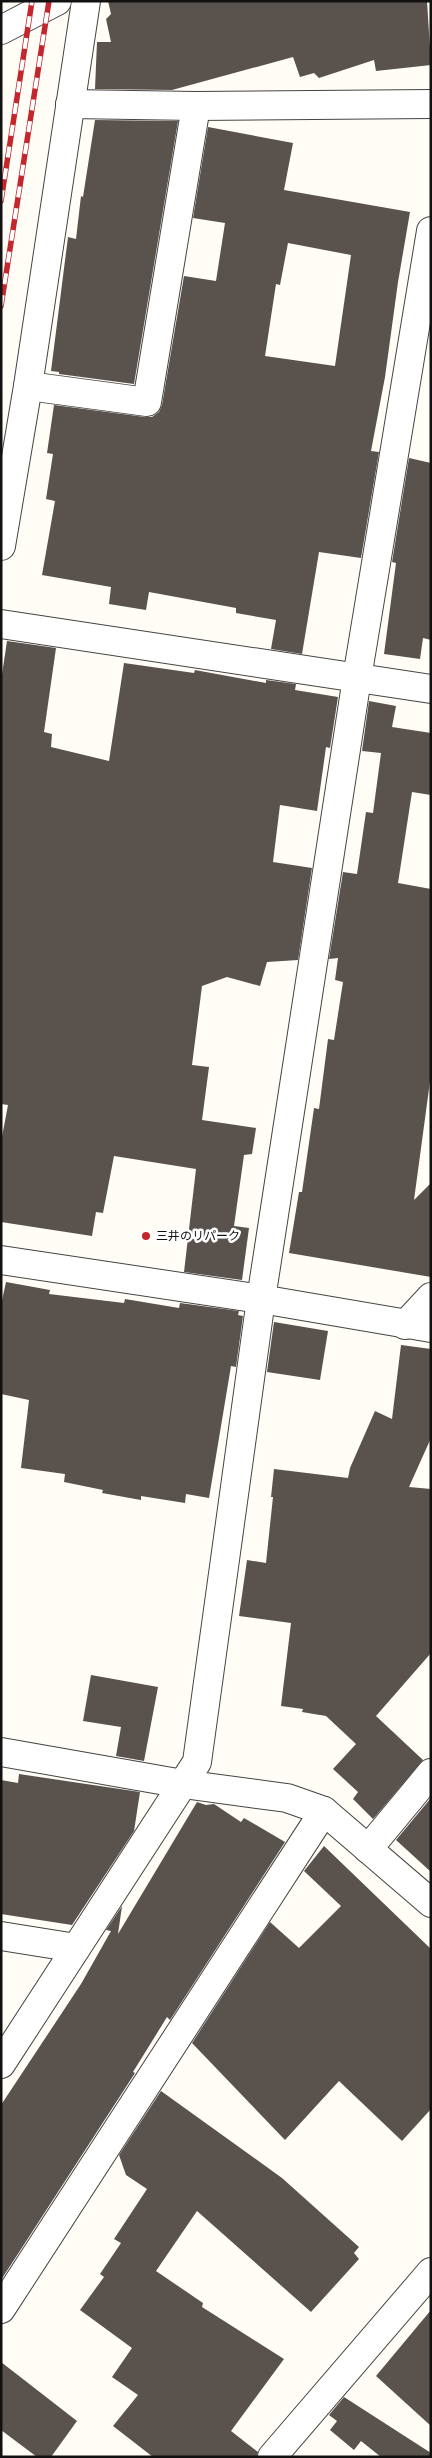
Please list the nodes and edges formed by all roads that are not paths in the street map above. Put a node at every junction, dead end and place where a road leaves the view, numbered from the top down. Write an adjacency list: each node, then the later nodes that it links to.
1 (57, 1): 3 (street)
2 (86, 1): 4 (street)
3 (1, 30)
4 (70, 104): 6 (street); 8 (street)
5 (431, 104): 6 (street)
6 (196, 106): 8 (street)
7 (431, 231): 11 (street)
8 (28, 386): 9 (street)
9 (1, 546)
10 (1, 624): 11 (street)
11 (357, 678): 12 (street); 15 (street)
12 (431, 689)
13 (1, 1260): 15 (street)
14 (431, 1297): 16 (street)
15 (261, 1299): 16 (street); 19 (street)
16 (418, 1327)
17 (1, 1752): 19 (street)
18 (431, 1773): 21 (street)
19 (183, 1784): 20 (street); 24 (street)
20 (324, 1810): 21 (street); 27 (street)
21 (368, 1849): 22 (street)
22 (431, 1903)
23 (1, 1936): 24 (street)
24 (76, 1948): 25 (street)
25 (1, 2064)
26 (430, 2274): 28 (street)
27 (1, 2309)
28 (286, 2452)

